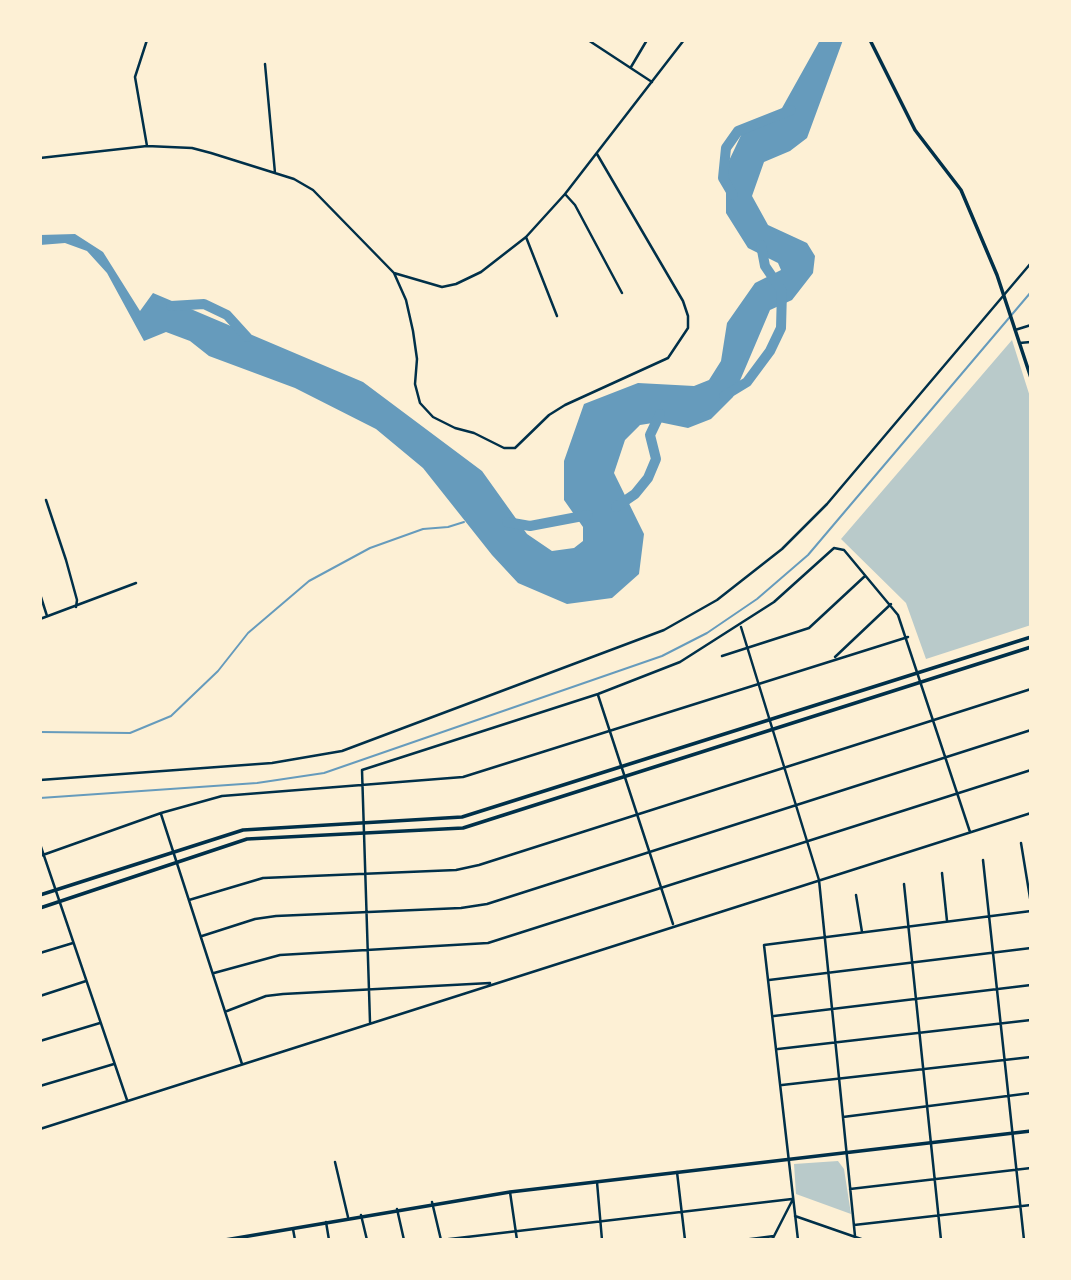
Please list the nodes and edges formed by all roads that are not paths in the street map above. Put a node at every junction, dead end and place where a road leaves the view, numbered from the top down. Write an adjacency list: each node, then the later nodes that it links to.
1 (147, 40): 11 (street)
2 (588, 40): 7 (street)
3 (598, 40): 7 (street)
4 (648, 40): 9 (street)
5 (684, 40): 10 (street)
6 (870, 40): 20 (street)
7 (595, 45): 9 (street)
8 (265, 64): 14 (street)
9 (631, 67): 10 (street)
10 (652, 82): 12 (street)
11 (147, 146): 13 (street); 14 (street)
12 (597, 154): 15 (street); 18 (street)
13 (40, 158)
14 (275, 173): 18 (street)
15 (565, 194): 16 (street); 19 (street)
16 (526, 237): 18 (street); 21 (street)
17 (1031, 262): 20 (street)
18 (394, 273)
19 (622, 293)
20 (1003, 296): 23 (street); 57 (street)
21 (557, 316)
22 (1031, 325): 23 (street)
23 (1015, 330): 25 (street)
24 (1031, 342): 25 (street)
25 (1019, 343): 26 (street)
26 (1031, 378)
27 (46, 500): 32 (street)
28 (865, 576): 31 (street); 35 (street); 39 (street)
29 (136, 583): 32 (street)
30 (40, 594): 33 (street)
31 (891, 604): 36 (street); 41 (street)
32 (76, 607): 33 (street)
33 (47, 616): 34 (street)
34 (40, 619)
35 (740, 625): 39 (street); 46 (street)
36 (908, 637): 41 (street); 42 (street)
37 (1031, 637): 42 (street)
38 (1031, 647): 43 (street)
39 (747, 649): 40 (street); 44 (street)
40 (722, 656)
41 (833, 659): 44 (street)
42 (919, 672): 43 (street); 47 (street)
43 (922, 682): 48 (street); 50 (street)
44 (759, 683): 47 (street); 49 (street)
45 (1031, 689): 48 (street)
46 (598, 694): 49 (street); 58 (street)
47 (771, 720): 50 (street); 53 (street)
48 (934, 721): 52 (street); 54 (street)
49 (610, 730): 53 (street); 58 (street)
50 (774, 730): 54 (street); 56 (street)
51 (1031, 730): 52 (street)
52 (945, 758): 59 (street); 60 (street)
53 (622, 767): 56 (street); 64 (street)
54 (786, 767): 60 (street); 63 (street)
55 (1031, 770): 59 (street)
56 (625, 777): 63 (street); 66 (street)
57 (40, 780)
58 (360, 784): 61 (street); 64 (street)
59 (957, 794): 65 (street); 67 (street)
60 (798, 805): 67 (street); 71 (street)
61 (161, 813): 70 (street); 72 (street)
62 (1031, 813): 65 (street)
63 (637, 814): 71 (street); 75 (street)
64 (363, 823): 66 (street); 70 (street)
65 (970, 832): 77 (street)
66 (363, 833): 74 (street); 75 (street)
67 (809, 841): 77 (street); 79 (street)
68 (1021, 843): 85 (street)
69 (40, 844): 72 (street)
70 (173, 851): 74 (street); 80 (street)
71 (650, 852): 79 (street); 88 (street)
72 (42, 855): 80 (street)
73 (983, 860): 89 (street)
74 (177, 862): 83 (street); 84 (street)
75 (364, 873): 83 (street); 88 (street)
76 (942, 873): 90 (street)
77 (819, 880): 91 (street); 95 (street)
78 (904, 884): 92 (street)
79 (661, 888): 91 (street); 98 (street)
80 (56, 890): 81 (street); 84 (street)
81 (40, 895)
82 (856, 895): 93 (street)
83 (189, 900): 94 (street)
84 (59, 901): 86 (street); 96 (street)
85 (1031, 905)
86 (40, 908)
87 (1031, 911): 89 (street)
88 (365, 912): 94 (street); 98 (street)
89 (989, 916): 90 (street); 99 (street)
90 (947, 921): 92 (street)
91 (673, 925): 106 (street)
92 (908, 926): 93 (street); 101 (street)
93 (862, 932): 95 (street)
94 (202, 936): 102 (street)
95 (825, 937): 103 (street); 104 (street)
96 (73, 943): 100 (street); 105 (street)
97 (1031, 948): 99 (street)
98 (367, 950): 102 (street); 109 (street)
99 (993, 952): 101 (street); 108 (street)
100 (40, 953)
101 (911, 963): 103 (street); 111 (street)
102 (214, 973): 113 (street)
103 (829, 973): 104 (street); 112 (street)
104 (769, 980): 114 (street)
105 (86, 981): 110 (street); 117 (street)
106 (494, 983): 109 (street); 116 (street)
107 (1031, 985): 108 (street)
108 (997, 989): 111 (street); 118 (street)
109 (369, 991): 113 (street); 116 (street)
110 (40, 996)
111 (915, 999): 112 (street); 119 (street)
112 (832, 1009): 114 (street); 121 (street)
113 (227, 1011): 126 (street)
114 (774, 1016): 122 (street)
115 (1031, 1020): 118 (street)
116 (370, 1022): 126 (street)
117 (100, 1023): 120 (street); 125 (street)
118 (1001, 1024): 119 (street); 124 (street)
119 (918, 1033): 121 (street); 127 (street)
120 (40, 1041)
121 (835, 1043): 122 (street); 128 (street)
122 (778, 1049): 129 (street)
123 (1031, 1057): 124 (street)
124 (1005, 1060): 127 (street); 132 (street)
125 (114, 1064): 130 (street); 133 (street)
126 (242, 1064): 133 (street)
127 (922, 1070): 128 (street); 134 (street)
128 (839, 1079): 129 (street); 135 (street)
129 (782, 1085): 141 (street)
130 (40, 1086)
131 (1031, 1093): 132 (street)
132 (1009, 1095): 134 (street); 138 (street)
133 (127, 1100): 136 (street)
134 (925, 1106): 135 (street); 139 (street)
135 (843, 1117): 140 (street)
136 (40, 1129)
137 (1031, 1131): 138 (street)
138 (1013, 1133): 139 (street); 144 (street)
139 (929, 1144): 140 (street); 146 (street)
140 (846, 1155): 141 (street); 148 (street)
141 (790, 1161): 145 (street); 150 (street)
142 (335, 1163): 159 (street)
143 (1031, 1168): 144 (street)
144 (1017, 1170): 146 (street); 153 (street)
145 (677, 1172): 147 (street); 155 (street)
146 (934, 1180): 148 (street); 158 (street)
147 (597, 1182): 149 (street); 160 (street)
148 (850, 1189): 162 (street)
149 (510, 1192): 151 (street); 164 (street)
150 (793, 1199): 155 (street); 157 (street); 167 (street)
151 (432, 1202): 154 (street); 175 (street)
152 (1031, 1205): 153 (street)
153 (1021, 1206): 158 (street); 182 (street)
154 (397, 1209): 156 (street); 174 (street)
155 (682, 1210): 160 (street); 178 (street)
156 (361, 1215): 159 (street); 173 (street)
157 (795, 1216): 166 (street); 180 (street)
158 (938, 1216): 162 (street); 181 (street)
159 (348, 1217): 161 (street)
160 (600, 1220): 164 (street); 177 (street)
161 (326, 1222): 163 (street); 172 (street)
162 (853, 1225): 166 (street)
163 (292, 1227): 165 (street); 171 (street)
164 (516, 1230): 175 (street); 176 (street)
165 (258, 1234): 169 (street); 170 (street)
166 (855, 1236): 168 (street)
167 (773, 1238): 179 (street)
168 (863, 1239)
169 (225, 1240)
170 (259, 1240)
171 (295, 1240)
172 (330, 1240)
173 (367, 1240)
174 (404, 1240)
175 (441, 1240)
176 (517, 1240)
177 (602, 1240)
178 (685, 1240)
179 (743, 1240)
180 (798, 1240)
181 (941, 1240)
182 (1024, 1240)

